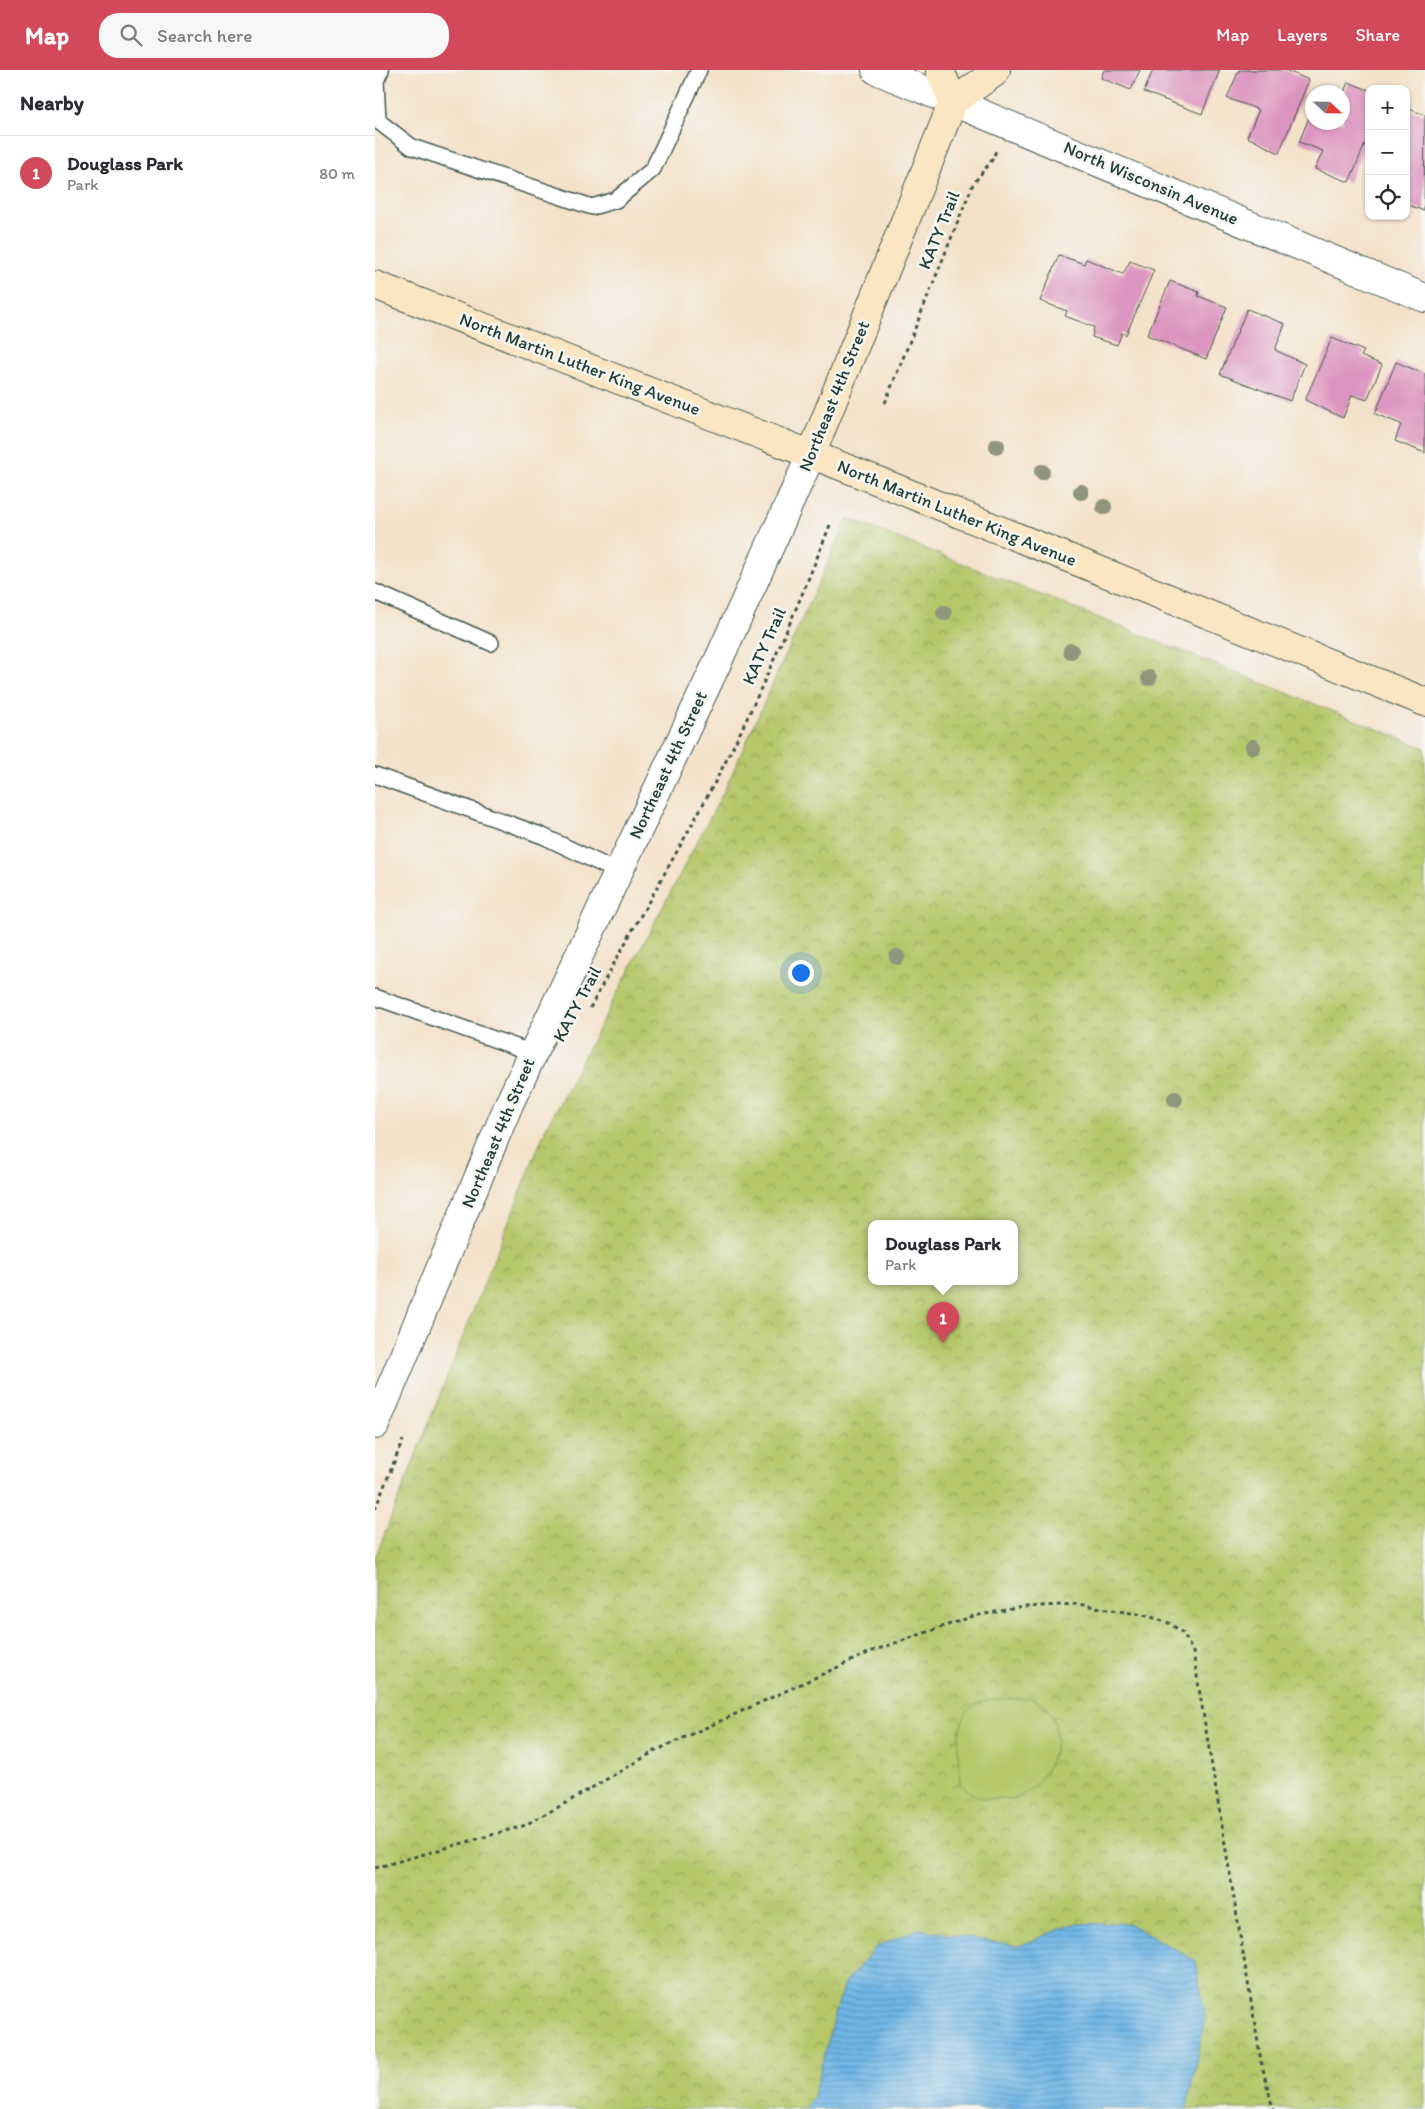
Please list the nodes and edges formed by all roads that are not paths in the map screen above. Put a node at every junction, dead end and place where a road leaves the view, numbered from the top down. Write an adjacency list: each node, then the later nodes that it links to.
1 (381, 70): 2 (lane)
2 (699, 70)
3 (876, 70): 6 (street, North Wisconsin Avenue)
4 (940, 70): 6 (main road)
5 (996, 70): 6 (main road)
6 (953, 102): 8 (street, North Wisconsin Avenue); 9 (main road, Northeast 4th Street)
7 (375, 285): 9 (main road, North Martin Luther King Avenue)
8 (1425, 298)
9 (811, 455): 12 (main road, North Martin Luther King Avenue); 14 (street, Northeast 4th Street)
10 (375, 592): 11 (lane)
11 (491, 643)
12 (1425, 702)
13 (375, 775): 14 (lane)
14 (618, 872): 16 (street, Northeast 4th Street)
15 (375, 997): 16 (lane)
16 (533, 1053): 17 (street, Northeast 4th Street)
17 (375, 1425)

